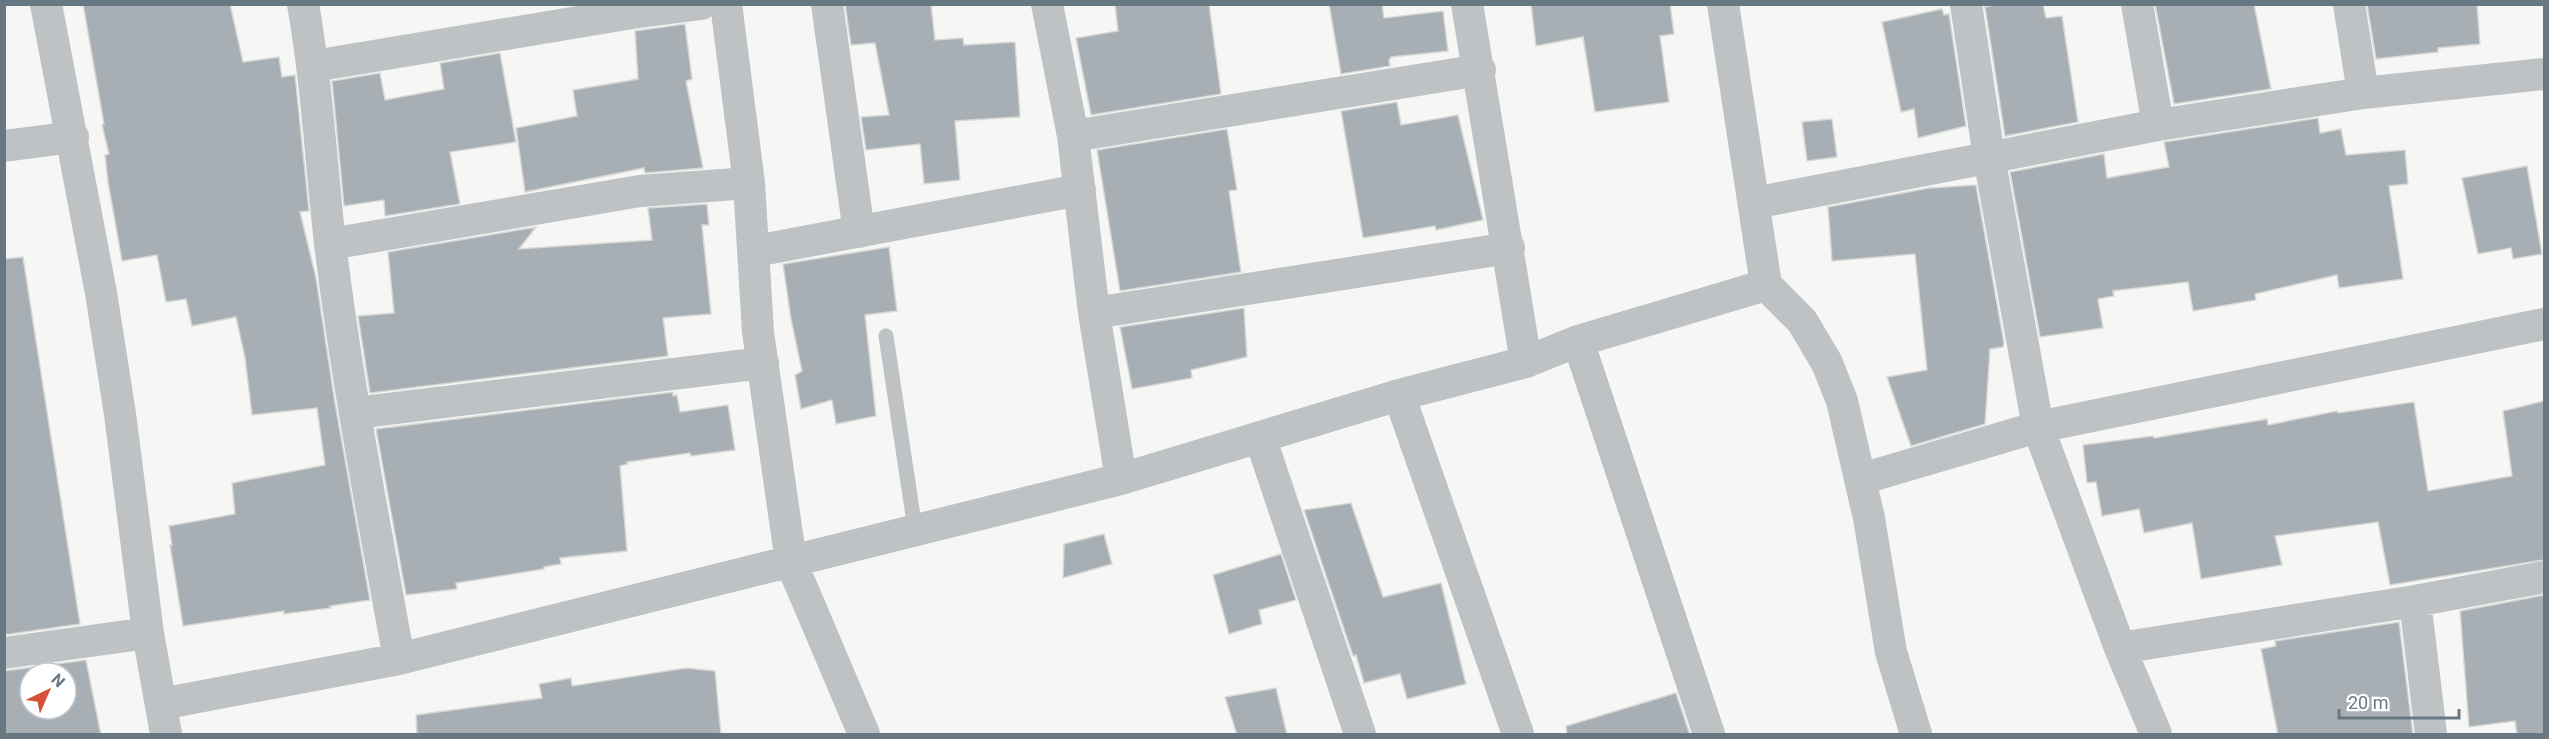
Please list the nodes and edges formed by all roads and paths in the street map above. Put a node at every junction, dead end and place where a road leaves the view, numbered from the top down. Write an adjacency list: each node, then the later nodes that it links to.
1 (46, 4): 17 (street)
2 (303, 4): 12 (street)
3 (701, 4): 12 (street)
4 (726, 4): 21 (street)
5 (827, 4): 24 (street)
6 (1047, 4): 18 (street)
7 (1467, 4): 13 (street)
8 (1723, 4): 23 (street)
9 (1966, 4): 20 (street)
10 (2137, 4): 16 (street)
11 (2349, 4): 15 (street)
12 (314, 66): 25 (street)
13 (1480, 70): 18 (street); 26 (street)
14 (2544, 74): 15 (street)
15 (2363, 93): 16 (street)
16 (2158, 125): 20 (street)
17 (73, 136): 19 (street); 45 (street)
18 (1073, 136): 22 (street)
19 (4, 146)
20 (1989, 157): 23 (street); 37 (street)
21 (749, 183): 25 (street); 27 (street)
22 (1080, 190): 24 (street); 29 (street)
23 (1754, 203): 28 (street)
24 (859, 232): 27 (street)
25 (330, 244): 36 (street)
26 (1509, 248): 29 (street); 33 (street)
27 (754, 251): 34 (street)
28 (1766, 285): 32 (street); 40 (street)
29 (1094, 313): 39 (street)
30 (2544, 324): 37 (street)
31 (886, 336): 41 (lane)
32 (1578, 341): 33 (street); 54 (street)
33 (1526, 362): 35 (street)
34 (763, 363): 36 (street); 42 (street)
35 (1399, 395): 38 (street); 53 (street)
36 (355, 413): 48 (street)
37 (2038, 427): 40 (street); 46 (street)
38 (1260, 437): 39 (street); 52 (street)
39 (1120, 479): 41 (street)
40 (1861, 479): 55 (street)
41 (915, 529): 42 (street)
42 (791, 562): 48 (street); 51 (street)
43 (2544, 577): 44 (street)
44 (2415, 601): 46 (street); 57 (street)
45 (148, 633): 47 (street); 49 (street)
46 (2120, 648): 56 (street)
47 (4, 653)
48 (399, 659): 49 (street)
49 (161, 704): 50 (street)
50 (166, 735)
51 (864, 735)
52 (1360, 735)
53 (1518, 735)
54 (1709, 735)
55 (1916, 735)
56 (2156, 735)
57 (2431, 735)

